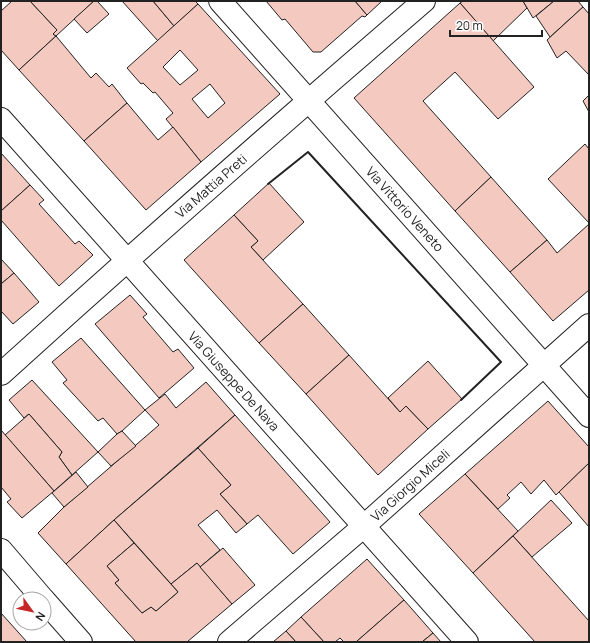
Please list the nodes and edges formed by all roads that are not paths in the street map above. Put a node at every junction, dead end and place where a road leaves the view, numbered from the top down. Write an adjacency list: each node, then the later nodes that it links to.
1 (220, 1): 3 (street, Via Vittorio Veneto)
2 (424, 1): 3 (street, Via Mattia Preti)
3 (309, 100): 5 (street, Via Mattia Preti); 7 (street, Via Vittorio Veneto)
4 (1, 119): 5 (street, Via Giuseppe De Nava)
5 (127, 260): 8 (street, Via Mattia Preti); 10 (street, Via Giuseppe De Nava)
6 (589, 325): 7 (street, Via Giorgio Miceli)
7 (544, 365): 9 (street, Via Vittorio Veneto); 10 (street, Via Giorgio Miceli)
8 (1, 374)
9 (589, 416)
10 (363, 526): 15 (street, Via Giorgio Miceli); 16 (street, Via Giuseppe De Nava)
11 (1, 550): 12 (street)
12 (37, 591)
13 (52, 608): 14 (street)
14 (81, 642)
15 (229, 642)
16 (467, 642)

